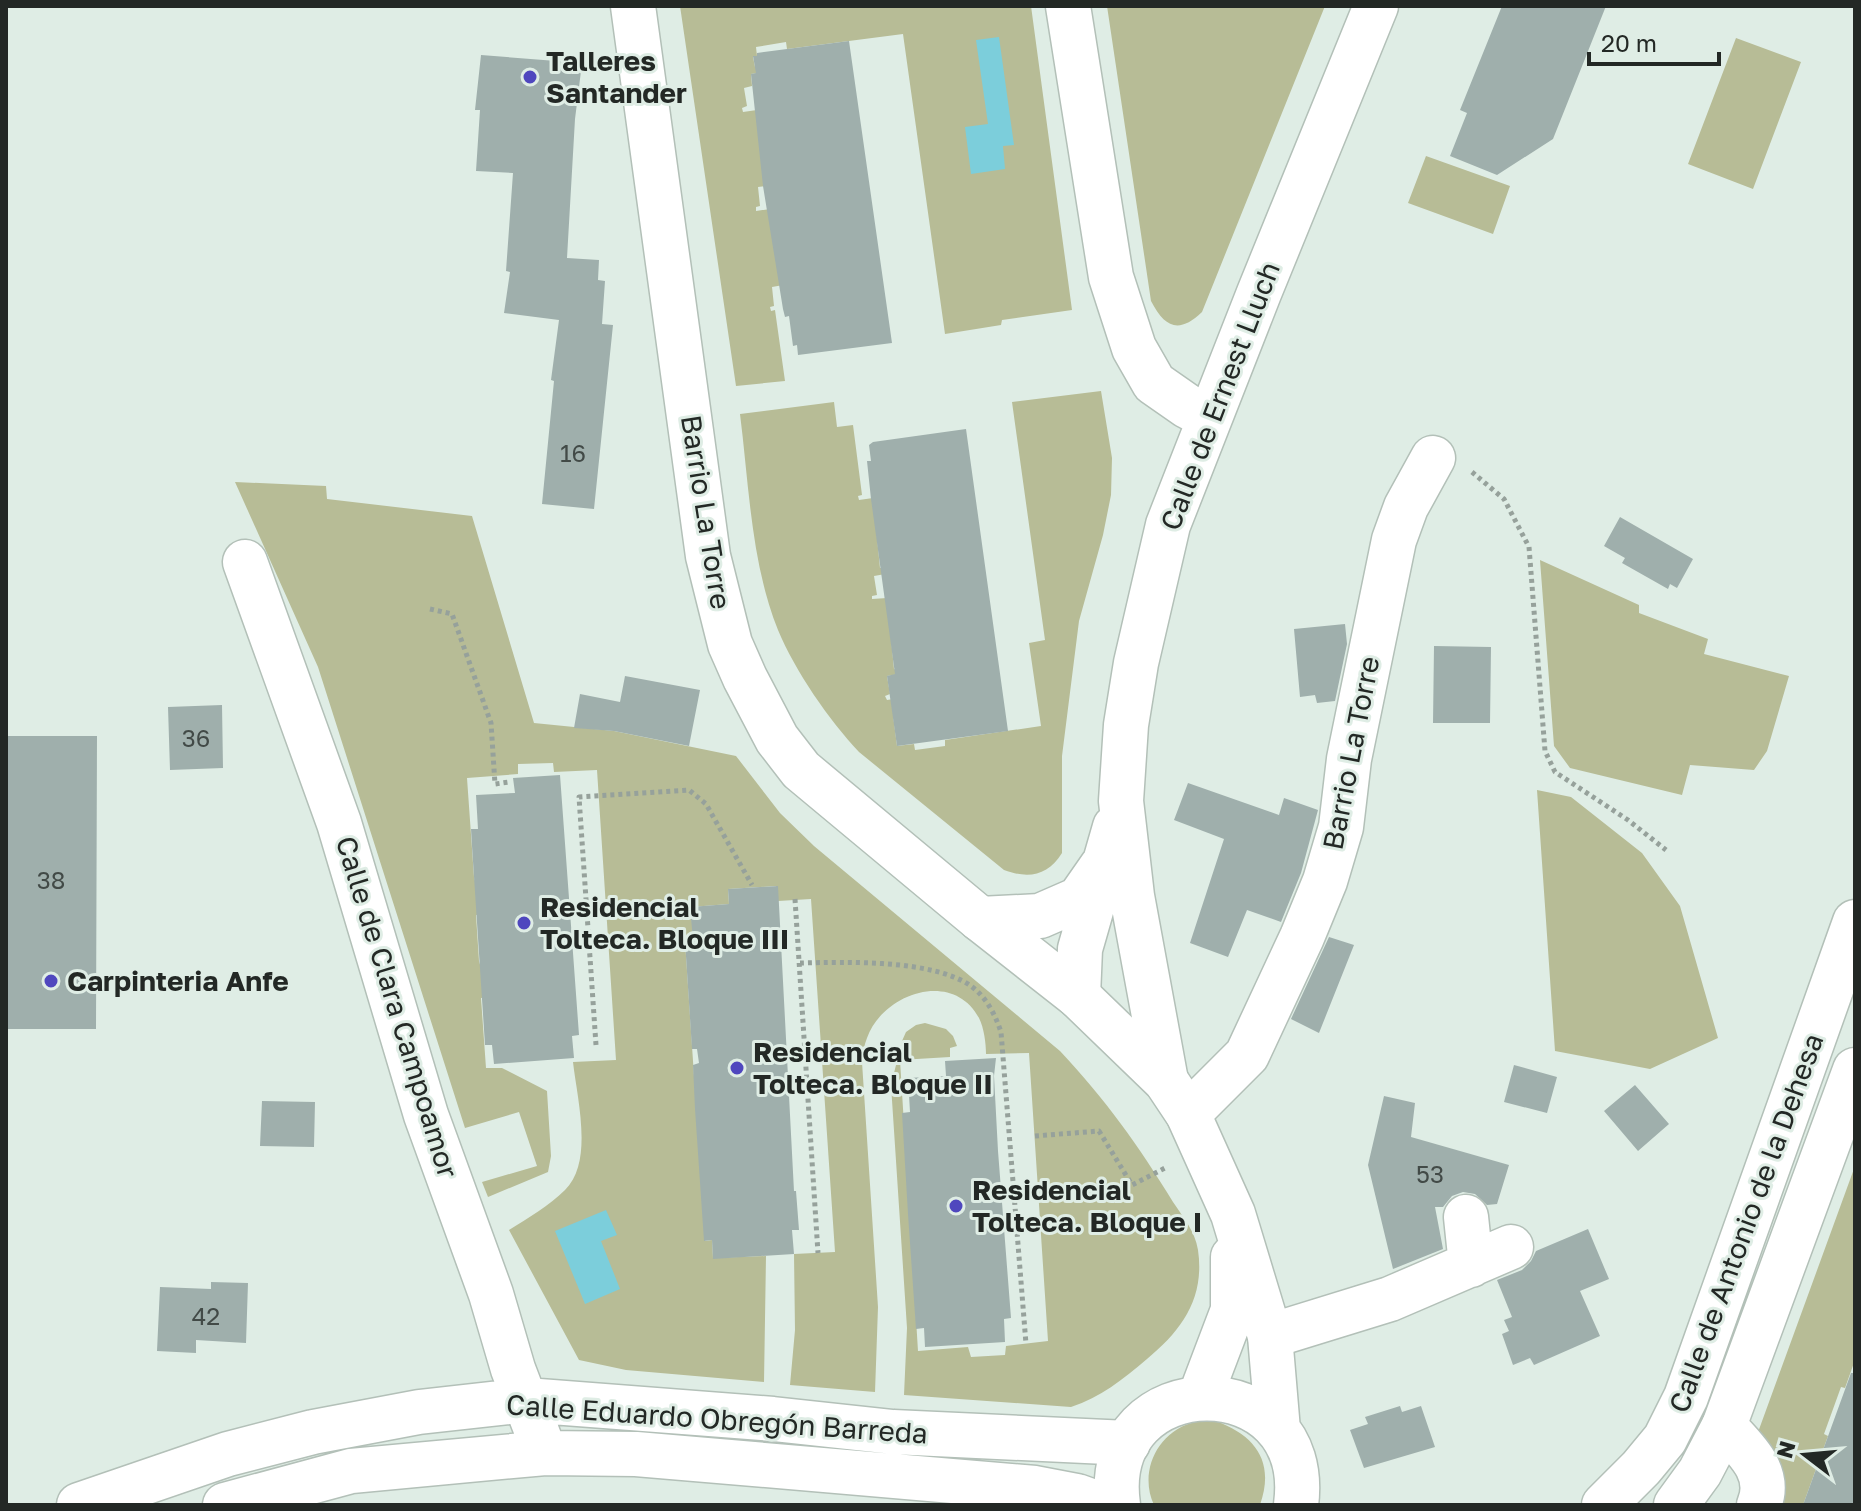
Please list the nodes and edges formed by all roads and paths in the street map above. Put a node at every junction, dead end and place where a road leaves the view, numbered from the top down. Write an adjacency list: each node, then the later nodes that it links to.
1 (633, 6): 15 (street, Barrio La Torre)
2 (1068, 6): 4 (street)
3 (1376, 6): 4 (street, Calle de Ernest Lluch)
4 (1210, 418): 9 (street, Calle de Ernest Lluch)
5 (1433, 458): 10 (path); 21 (street, Barrio La Torre)
6 (245, 562): 32 (street, Calle de Clara Campoamor)
7 (430, 609): 8 (path)
8 (509, 782)
9 (1121, 801): 11 (street, Calle de Ernest Lluch); 13 (street, Calle de Ernest Lluch)
10 (1666, 850)
11 (1106, 861): 15 (street, Calle de Ernest Lluch); 18 (street, Calle de Ernest Lluch)
12 (752, 885): 19 (path)
13 (1132, 896): 18 (street, Calle de Ernest Lluch); 21 (street, Calle de Ernest Lluch)
14 (795, 899): 17 (path)
15 (980, 919): 18 (street, Barrio La Torre)
16 (1855, 922): 42 (street, Calle de Antonio de la Dehesa)
17 (800, 963): 27 (path); 30 (path)
18 (1078, 996): 21 (street, Barrio La Torre)
19 (596, 1045)
20 (1855, 1070): 33 (street, Calle de Antonio de la Dehesa)
21 (1177, 1097): 24 (street, Barrio La Torre)
22 (1035, 1136): 23 (path)
23 (1155, 1173)
24 (1233, 1214): 29 (street, Barrio La Torre); 31 (street, Barrio La Torre)
25 (1466, 1217): 28 (street)
26 (1511, 1247): 28 (street)
27 (818, 1253)
28 (1471, 1265): 29 (street)
29 (1270, 1336): 34 (street, Barrio La Torre)
30 (1026, 1344)
31 (1200, 1397): 34 (street, Barrio La Torre); 35 (street, Barrio La Torre)
32 (526, 1400): 35 (street, Calle Eduardo Obregón Barreda); 36 (street, Calle de Clara Campoamor); 38 (street, Calle Eduardo Obregón Barreda)
33 (1724, 1426): 43 (street, Calle de Antonio de la Dehesa); 44 (street)
34 (1278, 1430): 37 (street, Barrio La Torre)
35 (1128, 1443): 41 (street, Barrio La Torre)
36 (545, 1453): 39 (street, Calle Eduardo Obregón Barreda); 40 (street, Calle Eduardo Obregón Barreda)
37 (1303, 1501)
38 (79, 1505)
39 (225, 1505)
40 (1102, 1505)
41 (1118, 1505)
42 (1604, 1505)
43 (1676, 1505)
44 (1759, 1505)

